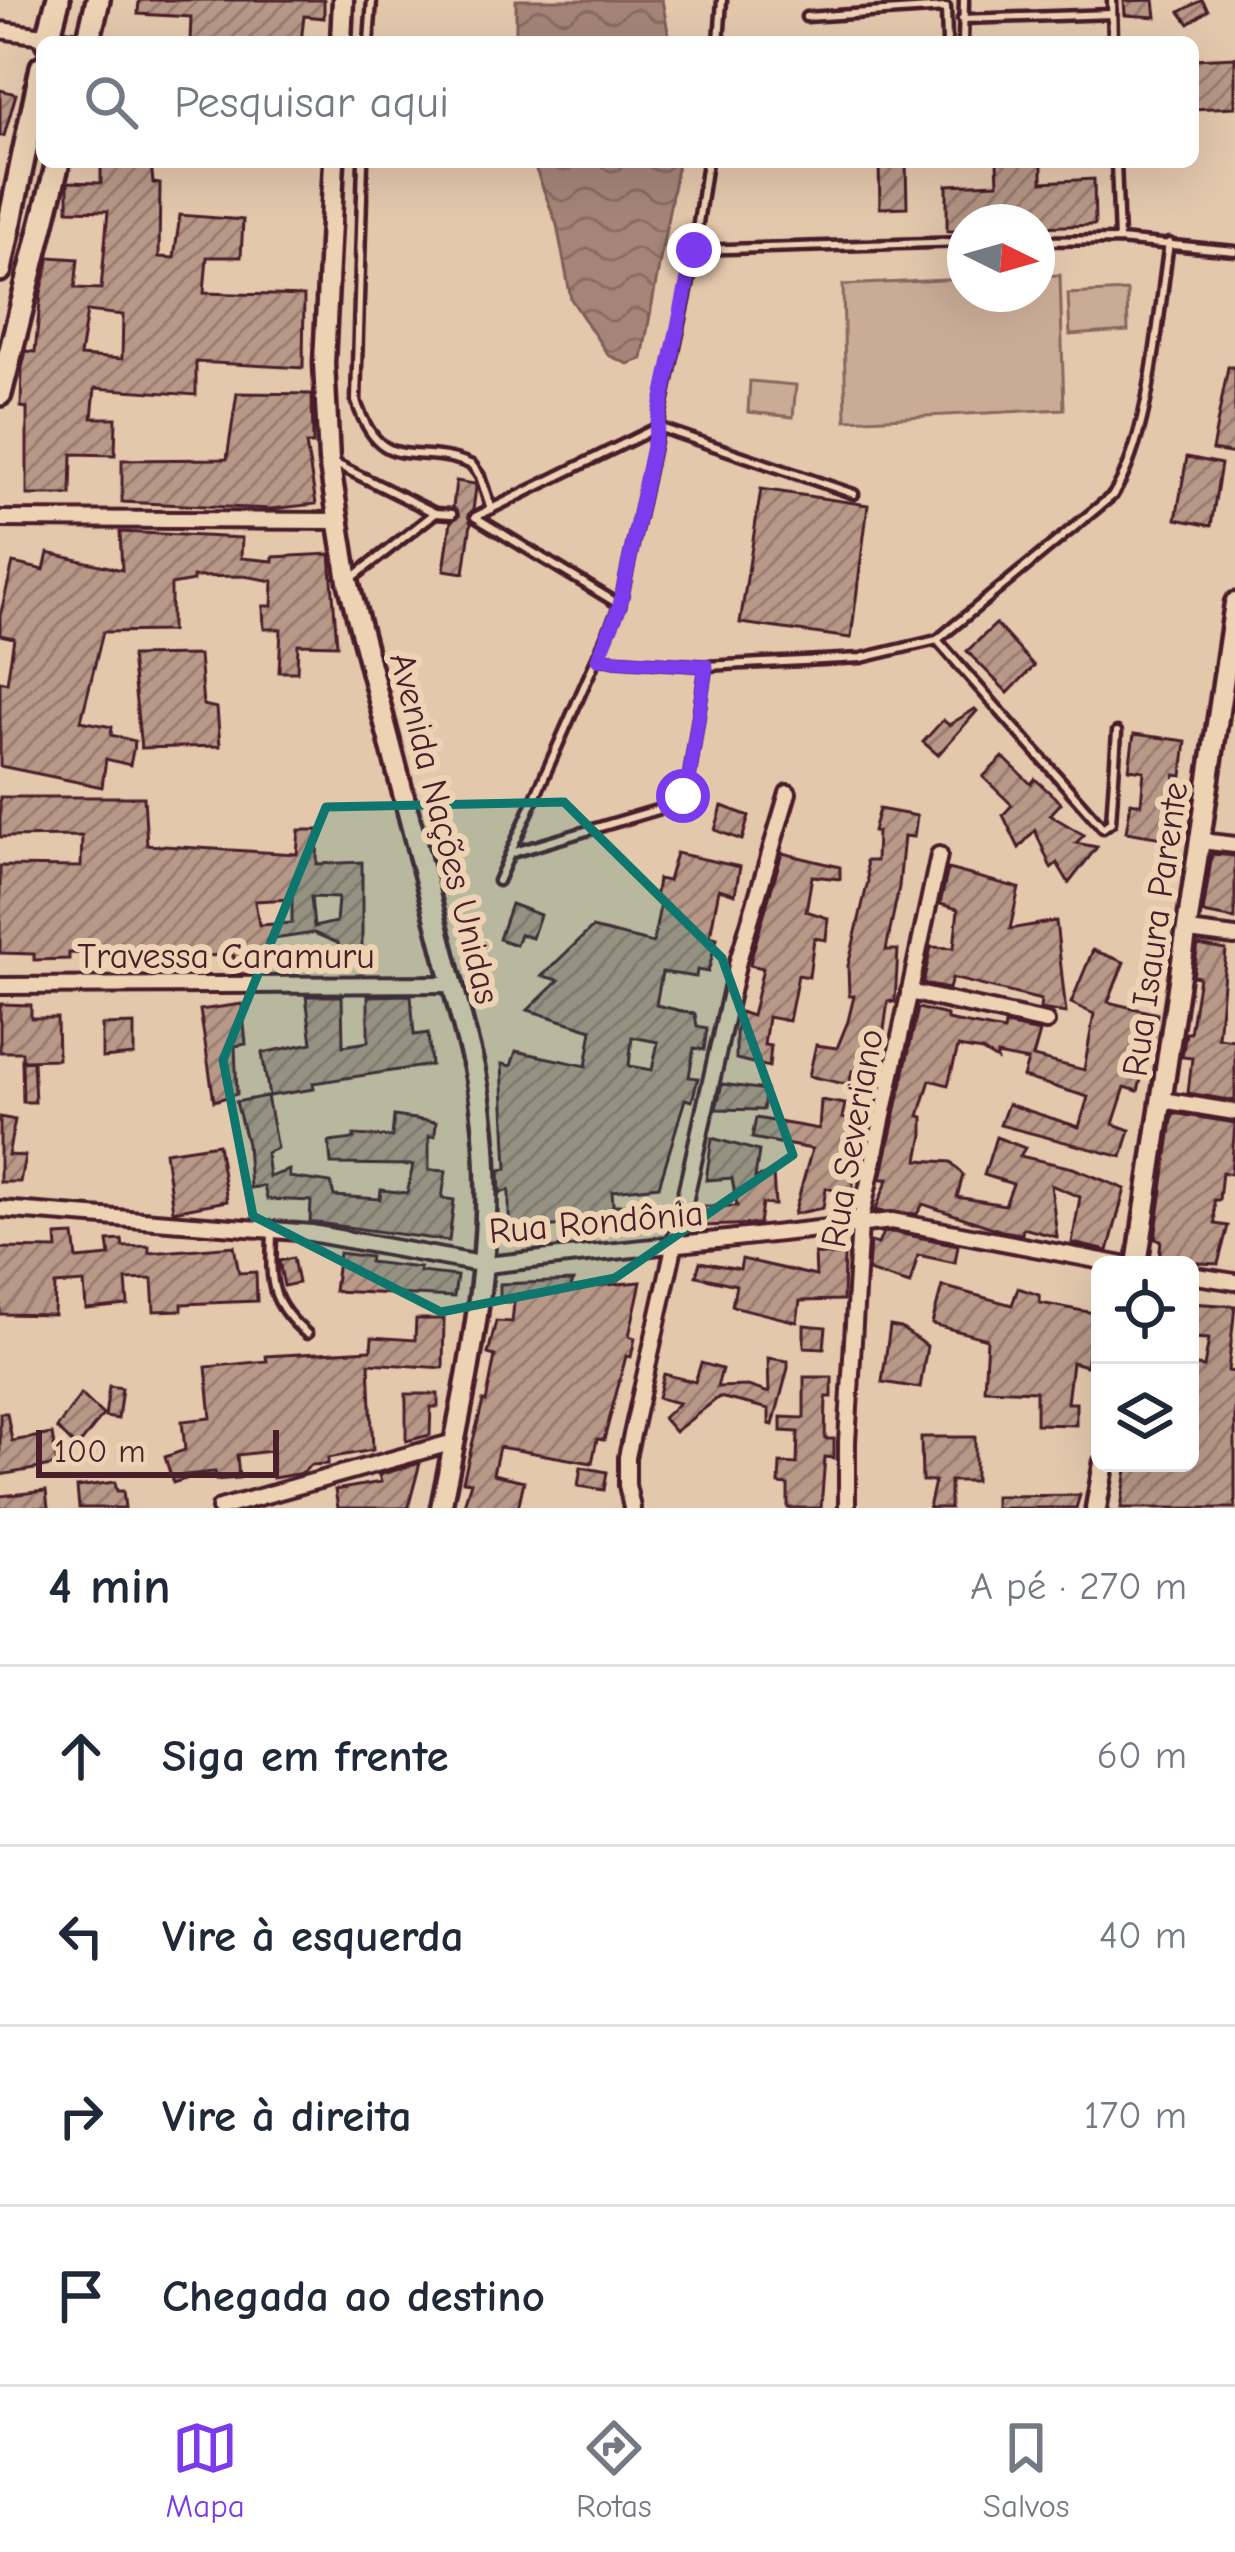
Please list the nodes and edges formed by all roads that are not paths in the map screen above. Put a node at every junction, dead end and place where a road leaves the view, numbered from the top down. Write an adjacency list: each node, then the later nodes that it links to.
1 (58, 0): 12 (main road)
2 (98, 0): 13 (main road)
3 (343, 0): 14 (street)
4 (372, 0): 15 (lane)
5 (722, 0): 16 (lane)
6 (964, 0): 10 (lane)
7 (1112, 0): 8 (lane)
8 (1112, 14): 10 (lane); 19 (lane)
9 (806, 16): 17 (lane)
10 (962, 19): 18 (lane)
11 (0, 30): 20 (street)
12 (49, 36)
13 (89, 36)
14 (340, 36)
15 (369, 36)
16 (719, 36)
17 (947, 36)
18 (963, 36)
19 (1113, 36)
20 (36, 38)
21 (36, 92): 27 (main road)
22 (56, 168): 35 (main road)
23 (334, 168): 37 (street, Avenida Nações Unidas)
24 (363, 168): 39 (lane)
25 (706, 168): 32 (lane)
26 (1117, 168): 28 (lane)
27 (6, 216): 34 (main road)
28 (1119, 240): 29 (lane); 31 (lane)
29 (1055, 241)
30 (947, 243): 32 (lane)
31 (1169, 243): 33 (lane); 47 (lane)
32 (694, 250): 36 (lane)
33 (1235, 251)
34 (0, 270)
35 (0, 394)
36 (658, 427): 38 (lane); 39 (lane); 46 (lane)
37 (328, 460): 40 (lane); 43 (street, Avenida Nações Unidas)
38 (854, 494)
39 (490, 506): 46 (lane)
40 (435, 513): 41 (lane); 44 (lane)
41 (452, 514)
42 (0, 519): 43 (street)
43 (341, 521): 44 (street, Avenida Nações Unidas)
44 (348, 581): 60 (street, Avenida Nações Unidas)
45 (1235, 603): 48 (street, Rua Isaura Parente)
46 (620, 605): 49 (lane)
47 (937, 640): 50 (lane); 51 (lane)
48 (1231, 645): 53 (street, Rua Isaura Parente)
49 (598, 659): 50 (lane); 55 (lane)
50 (706, 666): 55 (lane)
51 (1117, 732)
52 (788, 794): 69 (street)
53 (1201, 841): 54 (street); 58 (street, Rua Isaura Parente)
54 (1235, 844)
55 (510, 853): 57 (lane)
56 (939, 855): 62 (street, Rua Severiano)
57 (498, 881)
58 (1189, 931): 59 (street); 64 (street, Rua Isaura Parente)
59 (1235, 937)
60 (452, 983): 61 (street, Travessa Caramuru); 72 (street, Avenida Nações Unidas)
61 (0, 986)
62 (909, 992): 63 (street); 67 (street, Rua Severiano)
63 (1046, 1022)
64 (1162, 1100): 65 (street); 70 (street, Rua Isaura Parente)
65 (1235, 1112)
66 (0, 1209): 68 (street, Rua Rondônia)
67 (860, 1223): 69 (street, Rua Rondônia); 71 (street, Rua Rondônia); 81 (street, Rua Severiano)
68 (272, 1231): 72 (street, Rua Rondônia); 75 (lane)
69 (673, 1244): 72 (street, Rua Rondônia); 80 (street)
70 (1139, 1256)
71 (1091, 1259)
72 (485, 1265): 76 (street, Avenida Nações Unidas)
73 (1199, 1276): 74 (street)
74 (1235, 1282)
75 (307, 1334)
76 (454, 1442): 78 (street); 79 (street, Avenida Nações Unidas)
77 (1102, 1472): 82 (street)
78 (220, 1508)
79 (441, 1508)
80 (632, 1508)
81 (847, 1508)
82 (1096, 1508)

